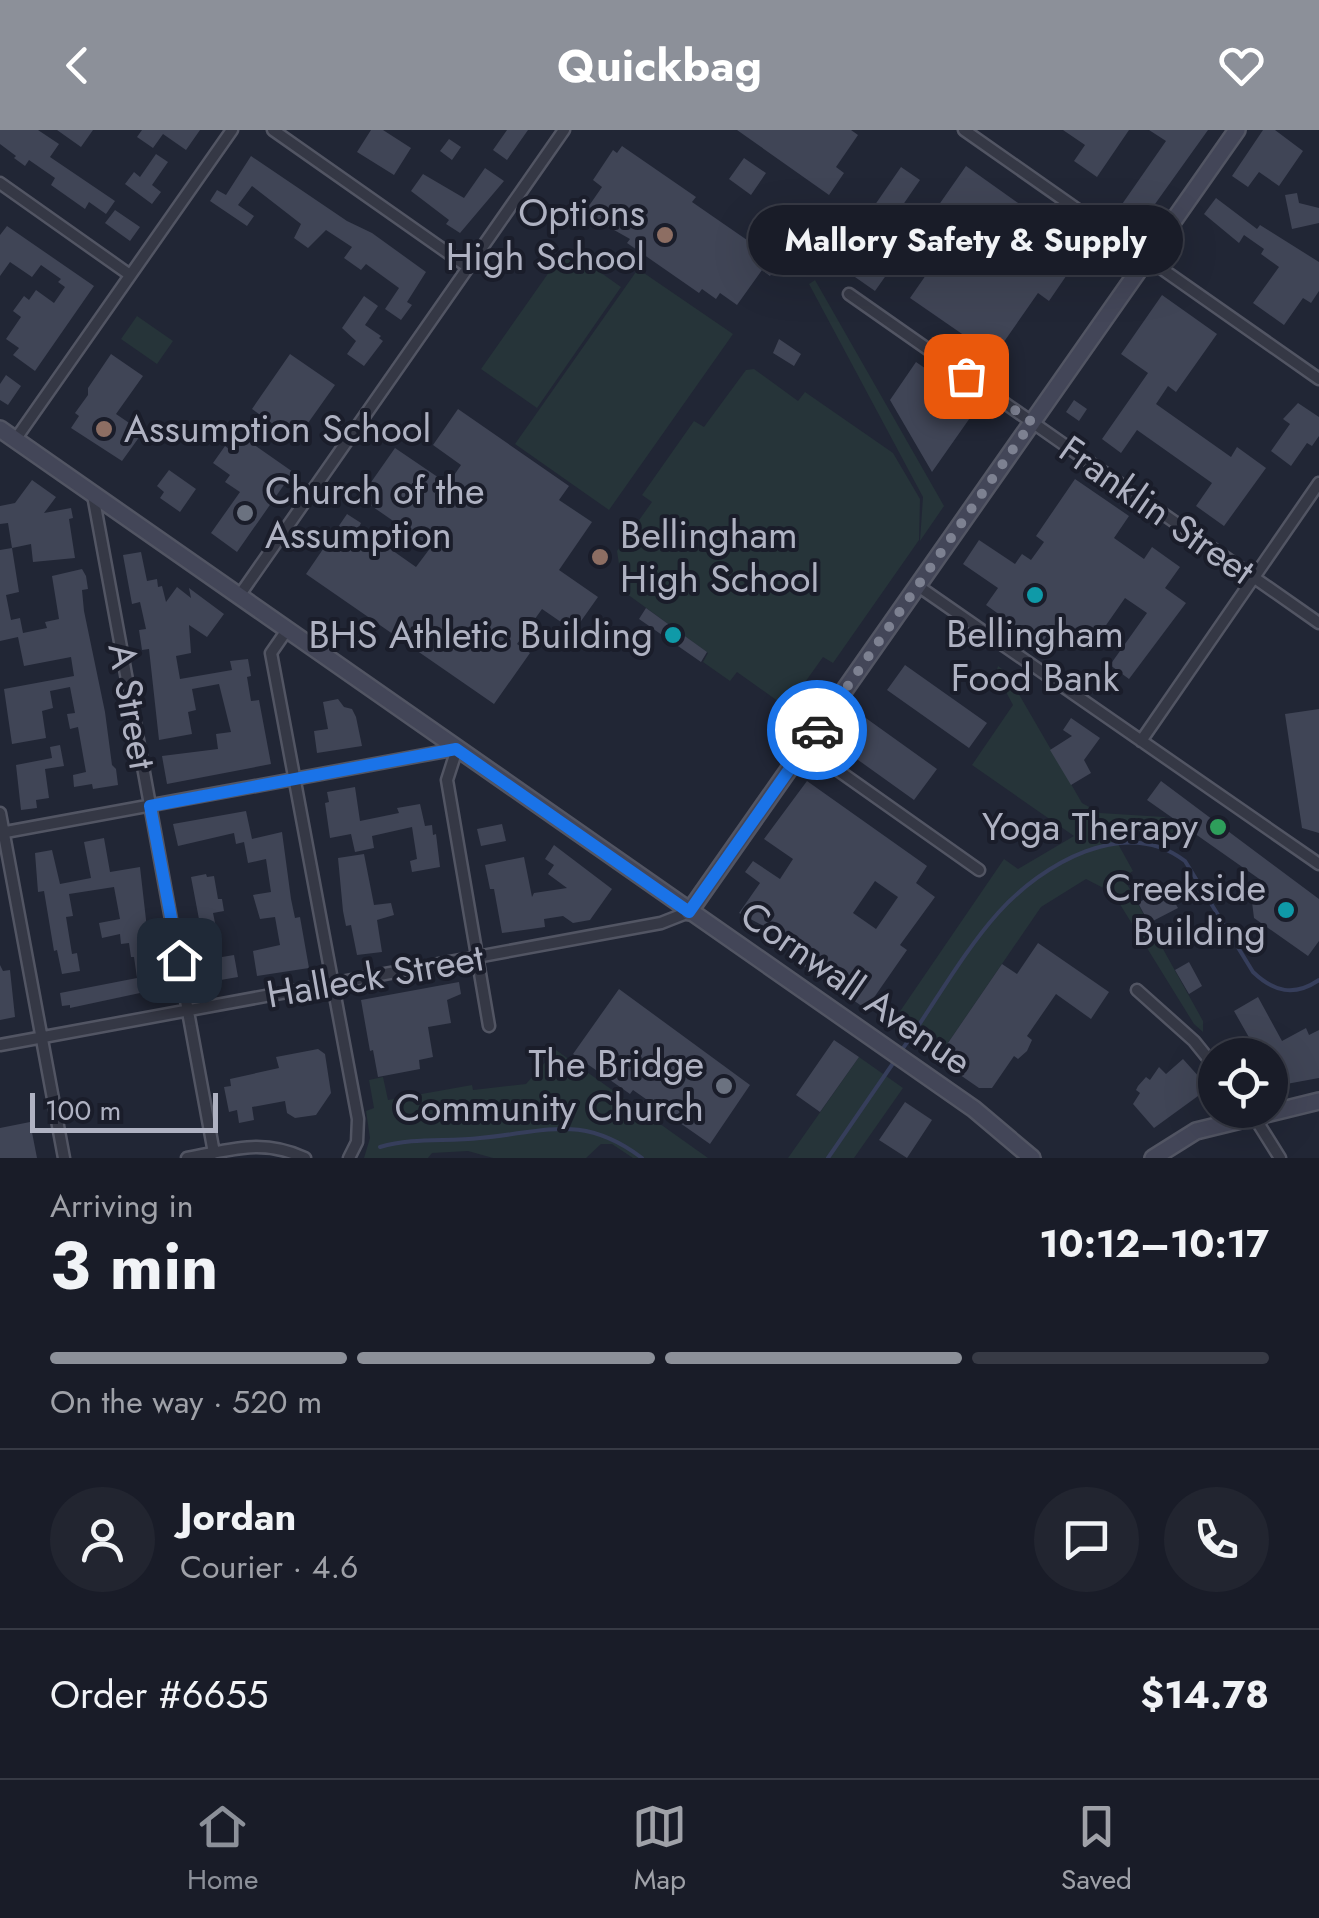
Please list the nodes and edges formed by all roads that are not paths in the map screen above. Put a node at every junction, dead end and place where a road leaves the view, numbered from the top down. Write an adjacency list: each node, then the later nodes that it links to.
1 (232, 130): 9 (street)
2 (272, 130): 8 (street)
3 (564, 130): 8 (street)
4 (964, 130): 7 (street)
5 (1237, 130): 7 (street)
6 (0, 184): 9 (street)
7 (1147, 258): 11 (street); 12 (street)
8 (468, 267): 19 (street)
9 (130, 274): 14 (street)
10 (848, 294): 12 (street, Franklin Street)
11 (1319, 379)
12 (1032, 422): 17 (street, Franklin Street); 18 (street)
13 (0, 429): 14 (street, Cornwall Avenue)
14 (15, 440): 16 (street, Cornwall Avenue)
15 (1319, 483): 17 (street)
16 (93, 494): 19 (street, Cornwall Avenue); 26 (street, A Street)
17 (1254, 578): 20 (street, Franklin Street); 22 (street)
18 (918, 586): 22 (street); 23 (street)
19 (238, 596): 21 (street, Cornwall Avenue)
20 (1319, 623)
21 (287, 630): 24 (street, Cornwall Avenue); 25 (street)
22 (1141, 741): 29 (street)
23 (805, 747): 30 (street); 31 (street)
24 (456, 749): 25 (street); 31 (street, Cornwall Avenue); 32 (street)
25 (295, 779): 26 (street); 33 (street)
26 (150, 806): 28 (street); 35 (street, A Street)
27 (0, 813): 28 (street)
28 (2, 833): 37 (street)
29 (1319, 864)
30 (980, 870)
31 (689, 912): 32 (street, Halleck Street); 49 (street, Cornwall Avenue)
32 (477, 957): 33 (street, Halleck Street); 36 (street)
33 (333, 984): 35 (street, Halleck Street); 48 (street)
34 (1137, 990): 39 (street)
35 (188, 1010): 37 (street, Halleck Street); 44 (street, A Street)
36 (488, 1026)
37 (42, 1037): 38 (street, Halleck Street); 45 (street)
38 (0, 1044)
39 (1198, 1046)
40 (1319, 1101): 41 (street)
41 (1288, 1107)
42 (1208, 1128): 50 (street)
43 (1261, 1128): 51 (street)
44 (214, 1153): 46 (street); 47 (street)
45 (64, 1158)
46 (187, 1158)
47 (305, 1158)
48 (350, 1158)
49 (1032, 1158)
50 (1154, 1158)
51 (1280, 1158)

